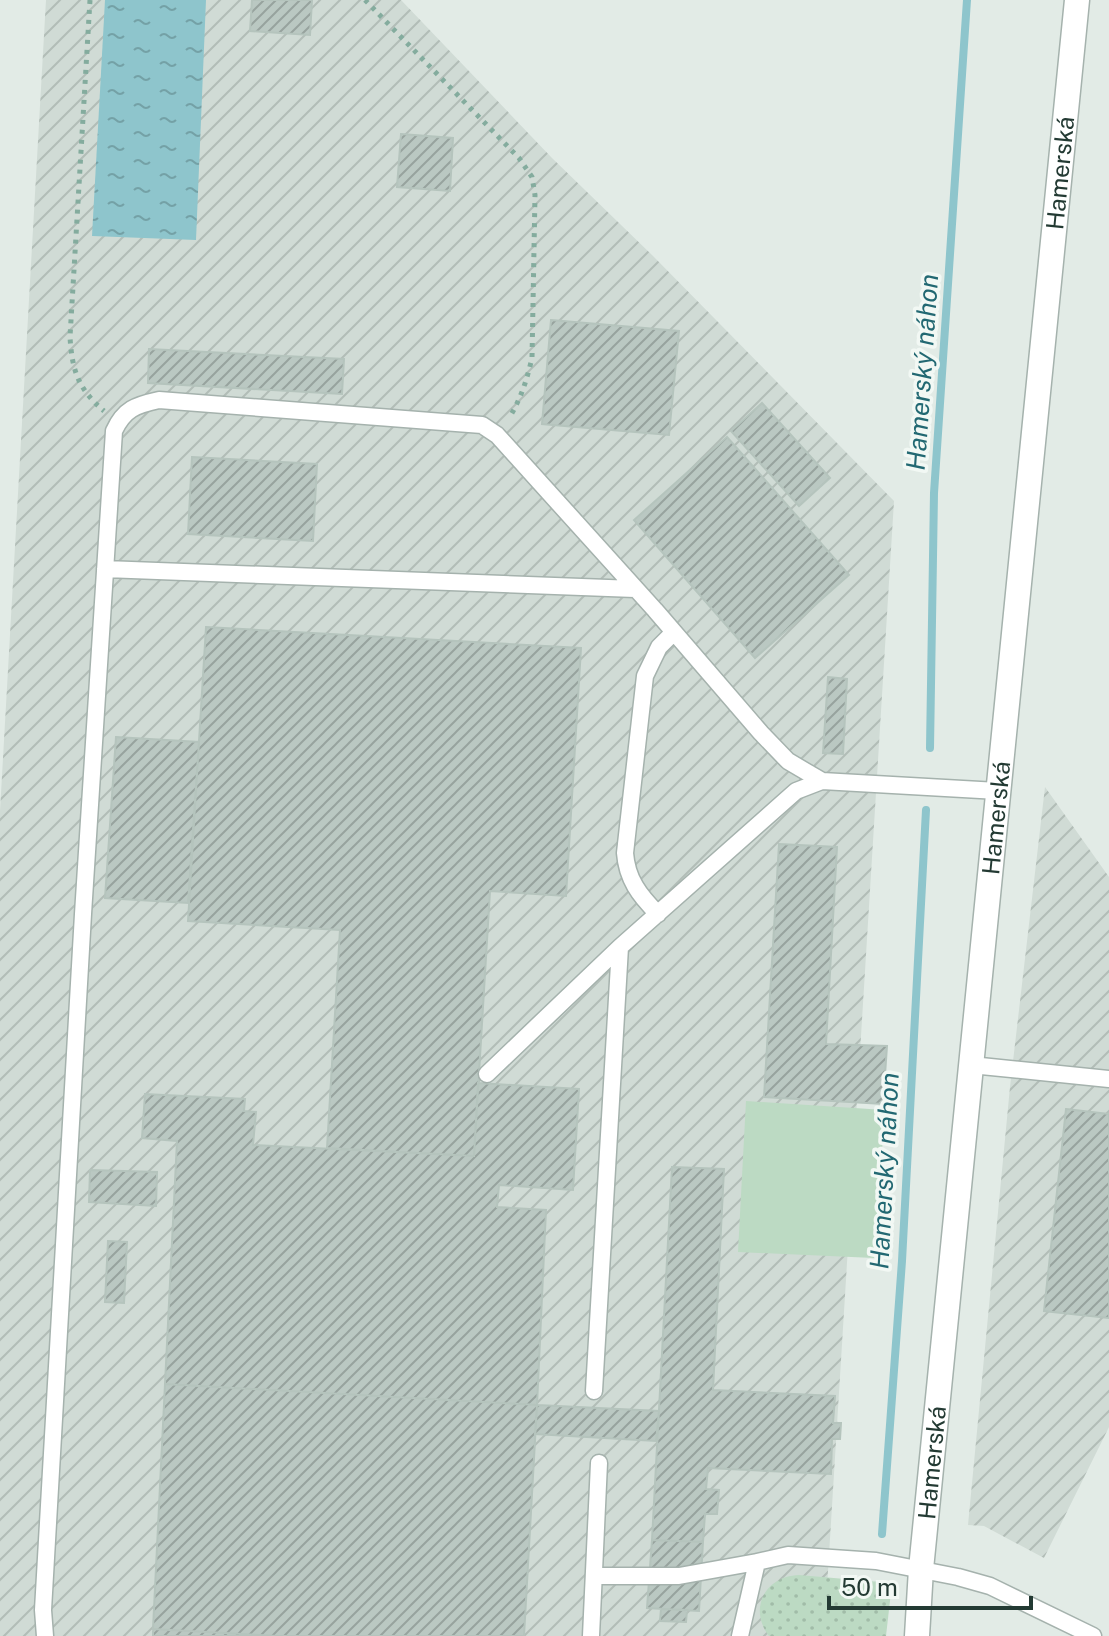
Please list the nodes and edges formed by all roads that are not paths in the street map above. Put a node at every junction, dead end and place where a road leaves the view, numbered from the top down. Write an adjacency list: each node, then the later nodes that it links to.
1 (1077, 0): 6 (street, Hamerská)
2 (105, 569): 3 (lane); 3 (lane); 17 (lane)
3 (635, 589): 4 (lane)
4 (674, 632): 5 (lane); 7 (lane)
5 (822, 781): 6 (lane); 7 (lane)
6 (998, 791): 9 (street, Hamerská)
7 (658, 914): 8 (lane)
8 (620, 947): 10 (lane); 12 (lane)
9 (971, 1065): 11 (lane); 15 (street, Hamerská)
10 (487, 1074)
11 (1109, 1079)
12 (594, 1391)
13 (599, 1463): 16 (lane)
14 (757, 1562): 15 (lane); 16 (lane); 19 (lane)
15 (921, 1569): 20 (street, Hamerská); 21 (lane)
16 (594, 1576): 18 (lane)
17 (45, 1636)
18 (591, 1636)
19 (740, 1636)
20 (917, 1636)
21 (1093, 1636)

